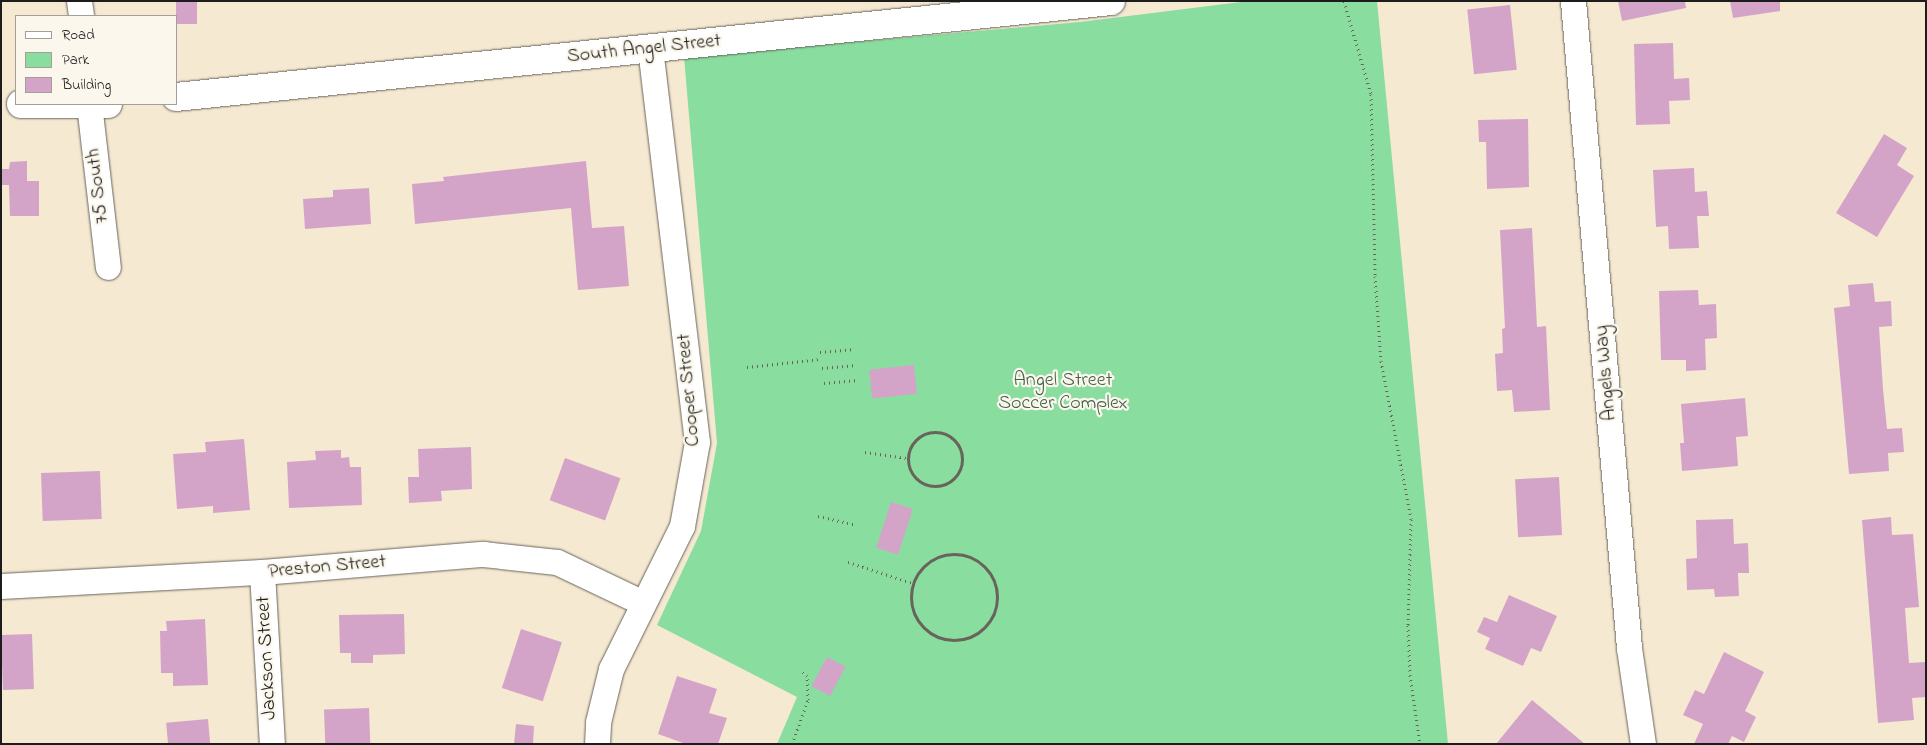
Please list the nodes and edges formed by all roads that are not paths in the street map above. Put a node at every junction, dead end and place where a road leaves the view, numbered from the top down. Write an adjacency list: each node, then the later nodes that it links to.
1 (79, 1): 5 (street)
2 (1111, 1): 4 (street, South Angel Street)
3 (1573, 1): 17 (street, Angels Way)
4 (992, 5): 6 (street, South Angel Street)
5 (81, 15)
6 (650, 48): 7 (street, South Angel Street); 14 (street, Cooper Street)
7 (178, 97)
8 (1, 103): 9 (street)
9 (15, 104)
10 (95, 105): 11 (street, 75 South)
11 (108, 267)
12 (262, 572): 13 (street, Preston Street); 14 (street, Preston Street); 15 (street, Jackson Street)
13 (1, 586)
14 (643, 603): 16 (street, Cooper Street)
15 (272, 744)
16 (597, 744)
17 (1642, 744)

